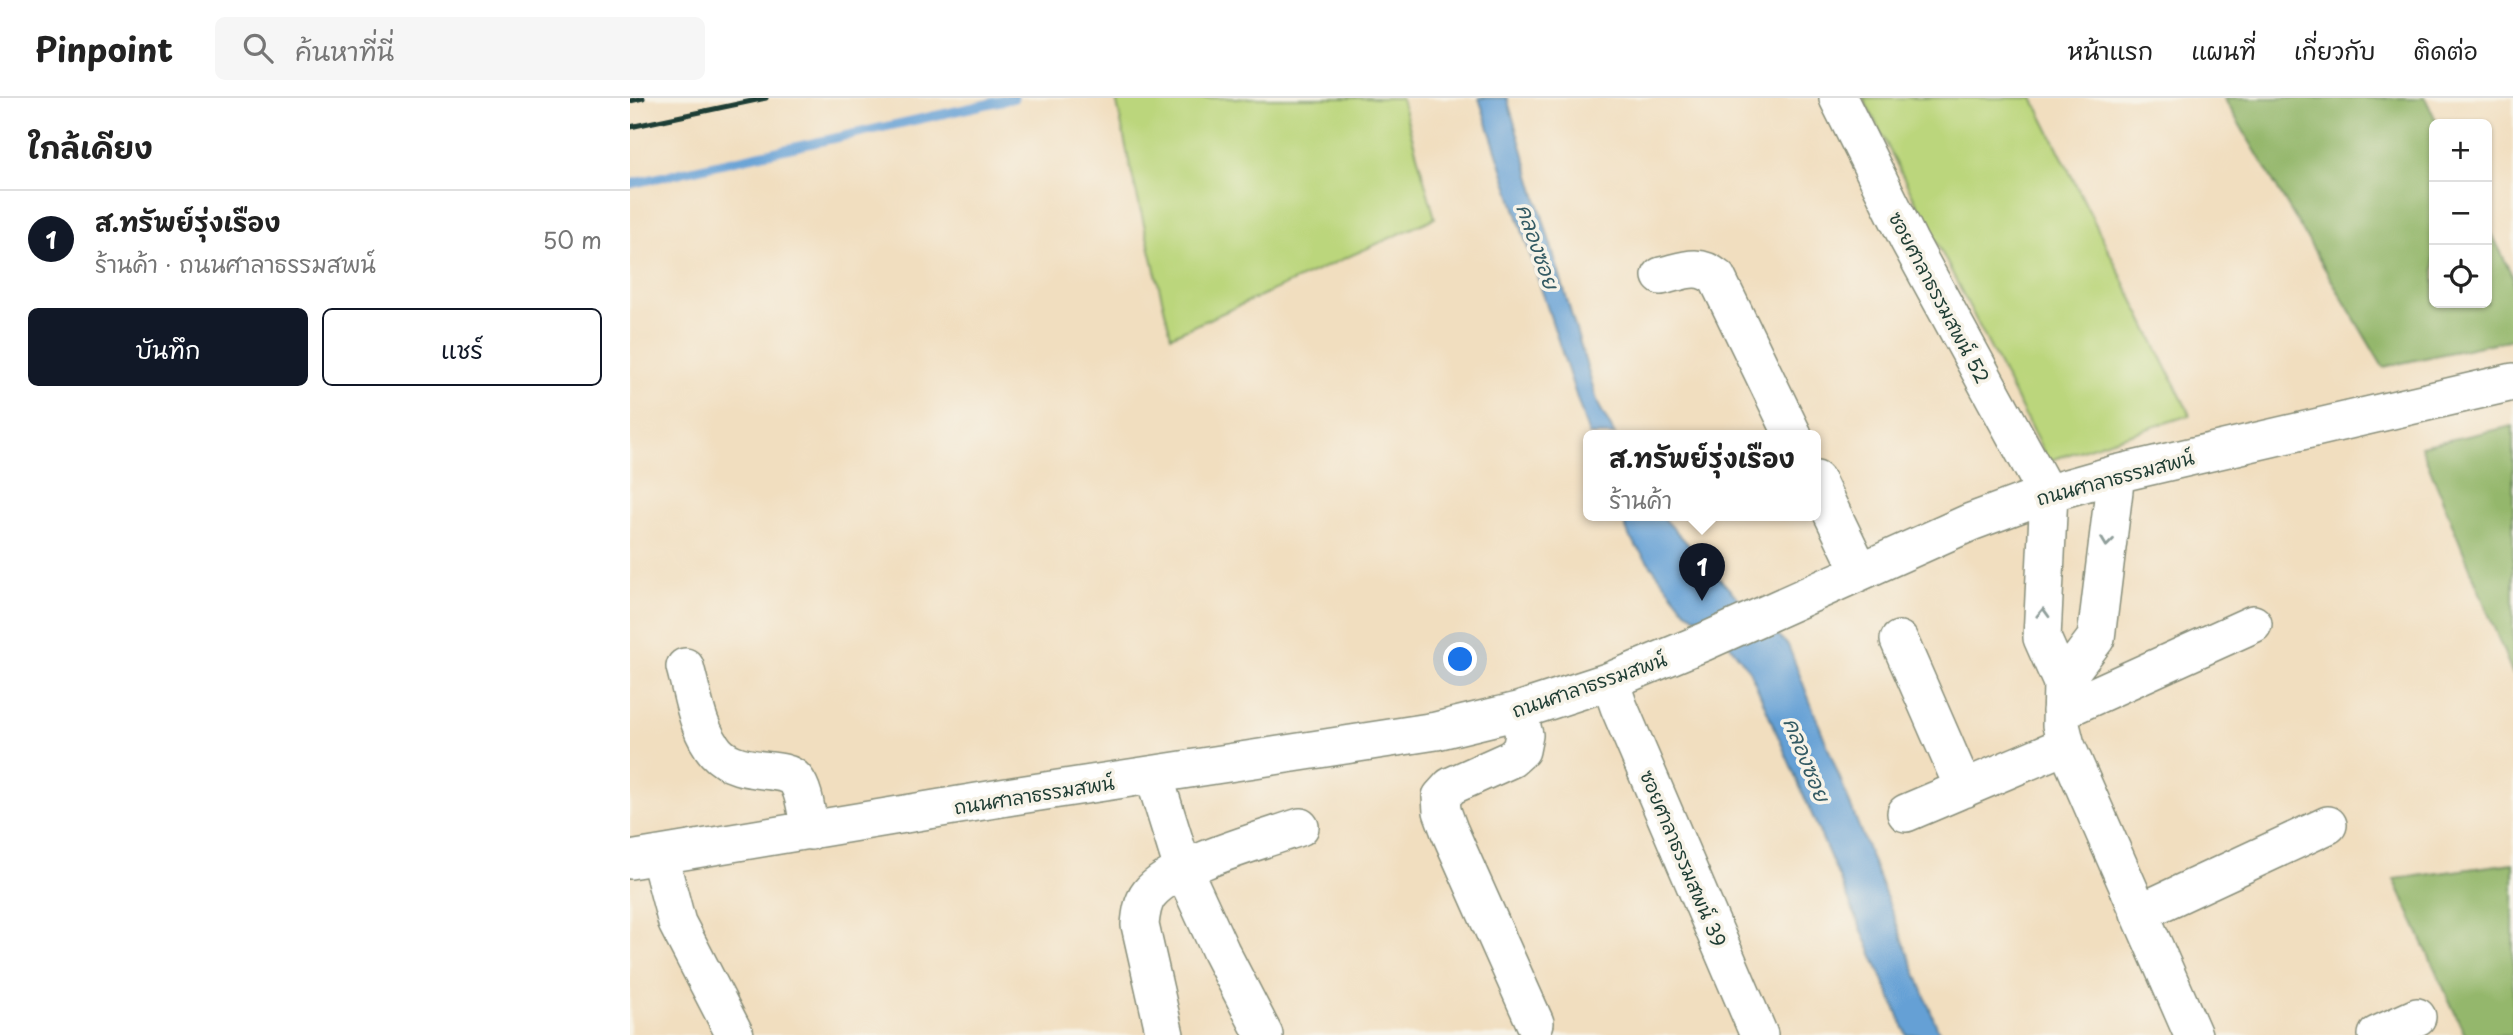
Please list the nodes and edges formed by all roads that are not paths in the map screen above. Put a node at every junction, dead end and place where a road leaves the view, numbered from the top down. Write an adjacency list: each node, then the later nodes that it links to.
1 (1838, 98): 7 (street, ซอยศาลาธรรมสพน์ 52)
2 (1661, 276): 4 (street)
3 (2513, 382): 5 (street, ถนนศาลาธรรมสพน์)
4 (1791, 430)
5 (2116, 474): 7 (street, ถนนศาลาธรรมสพน์); 14 (street, one-way to 14)
6 (1821, 491): 8 (street)
7 (2048, 493): 8 (street, ถนนศาลาธรรมสพน์); 14 (street, one-way to 7)
8 (1860, 571): 12 (street, ถนนศาลาธรรมสพน์)
9 (2253, 624): 14 (street)
10 (1899, 640): 16 (street)
11 (684, 667): 20 (street)
12 (1610, 681): 13 (street, ถนนศาลาธรรมสพน์); 29 (street, ซอยศาลาธรรมสพน์ 39)
13 (1518, 711): 15 (street, ถนนศาลาธรรมสพน์); 25 (street)
14 (2063, 713): 16 (street); 23 (street)
15 (1154, 776): 20 (street, ถนนศาลาธรรมสพน์); 22 (street)
16 (1964, 789): 17 (street)
17 (1906, 813)
18 (2328, 825): 23 (street)
19 (1300, 827): 22 (street)
20 (810, 831): 21 (street, ถนนศาลาธรรมสพน์)
21 (645, 858): 26 (street)
22 (1183, 869): 27 (street); 28 (street)
23 (2138, 913): 30 (street)
24 (2417, 1017): 31 (street)
25 (1535, 1023)
26 (735, 1035)
27 (1165, 1035)
28 (1264, 1035)
29 (1759, 1035)
30 (2193, 1035)
31 (2377, 1035)

